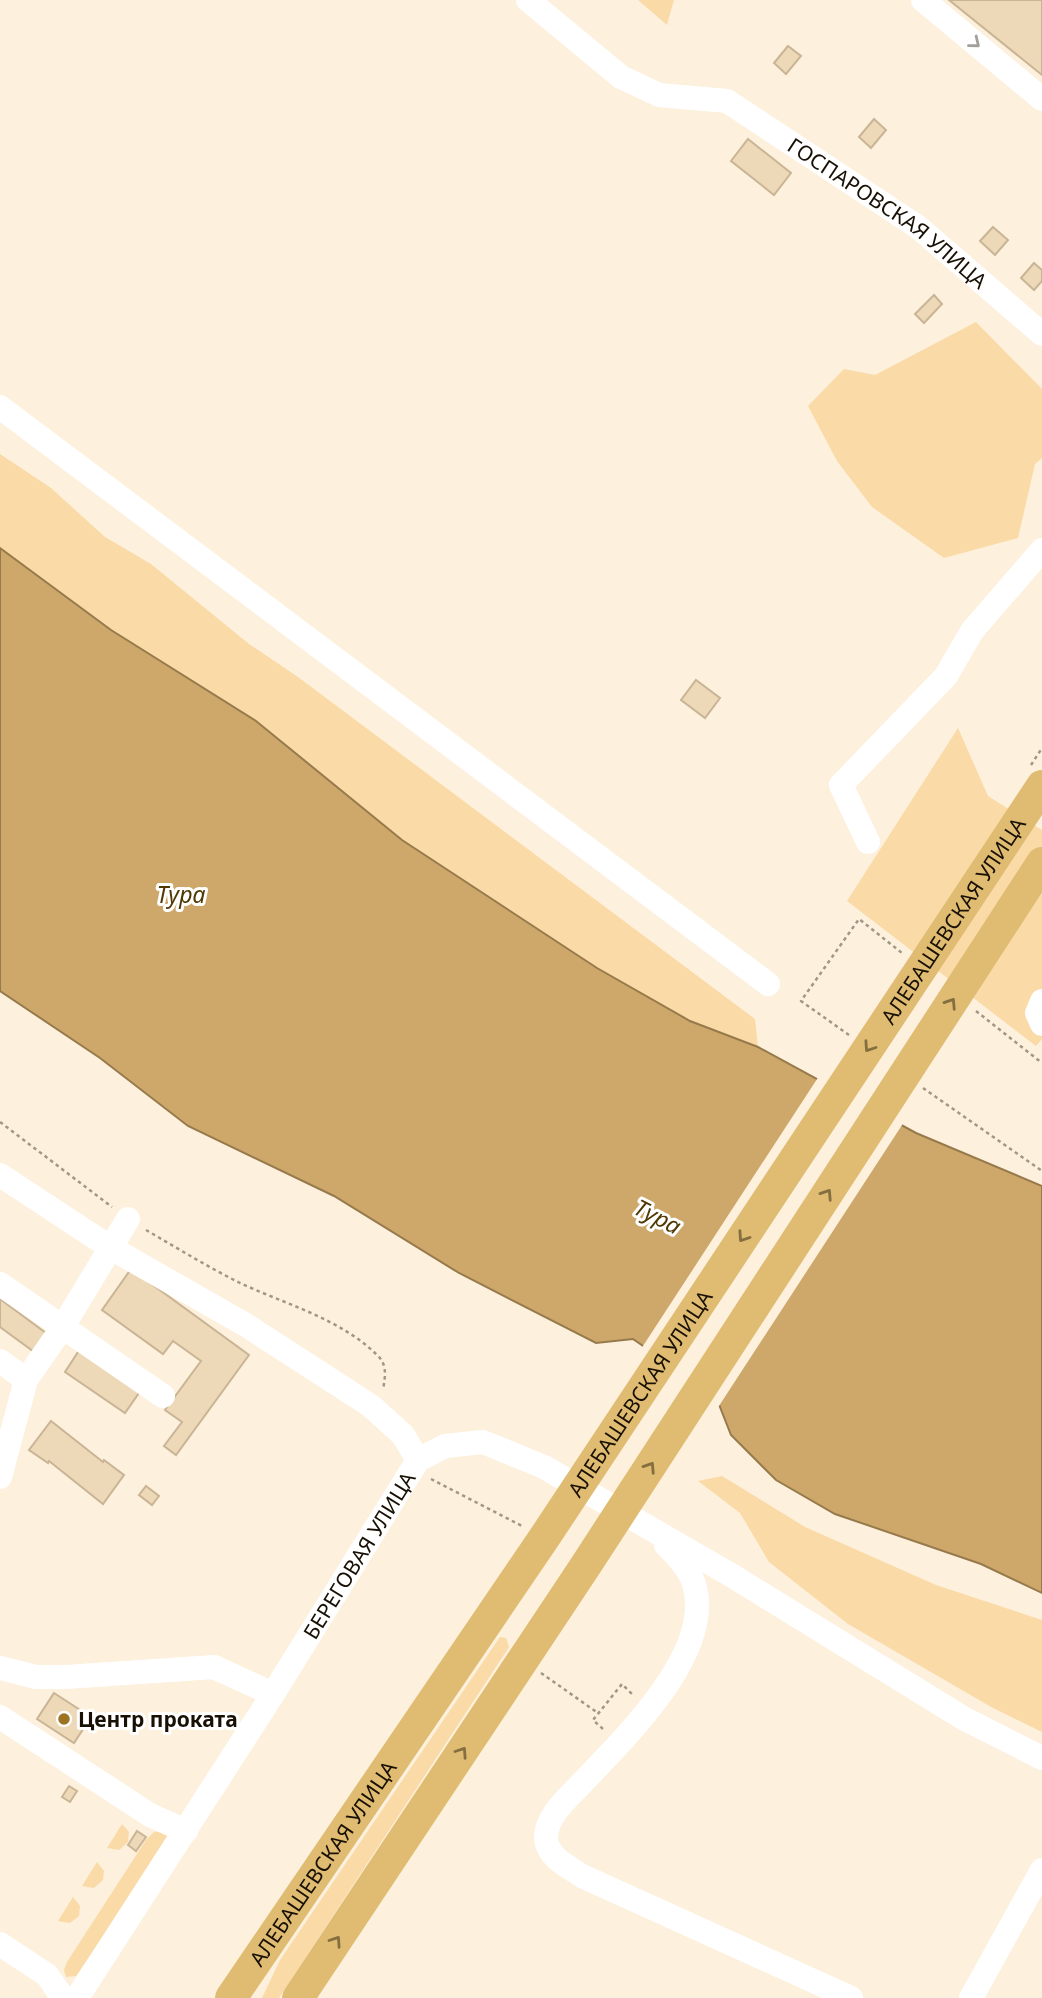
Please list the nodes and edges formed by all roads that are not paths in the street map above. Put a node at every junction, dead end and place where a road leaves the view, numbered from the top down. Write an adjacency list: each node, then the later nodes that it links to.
1 (528, 0): 4 (street, ГОСПАРОВСКАЯ УЛИЦА)
2 (923, 0): 3 (street, one-way to 3)
3 (1042, 99)
4 (1042, 334)
5 (0, 407): 10 (street)
6 (1042, 550): 8 (street)
7 (1042, 786): 24 (main road, АЛЕБАШЕВСКАЯ УЛИЦА, one-way to 24)
8 (869, 842)
9 (1042, 863): 25 (main road, АЛЕБАШЕВСКАЯ УЛИЦА, one-way to 9)
10 (768, 984)
11 (1042, 1001): 12 (street)
12 (1042, 1024)
13 (0, 1175): 15 (street)
14 (128, 1219): 15 (street)
15 (111, 1248): 17 (street); 21 (street)
16 (0, 1284): 17 (street)
17 (62, 1328): 19 (street); 20 (street)
18 (0, 1361): 19 (street)
19 (26, 1380): 22 (street)
20 (163, 1396)
21 (422, 1468): 23 (street, БЕРЕГОВАЯ УЛИЦА); 29 (street, БЕРЕГОВАЯ УЛИЦА)
22 (0, 1477)
23 (653, 1532): 31 (street, БЕРЕГОВАЯ УЛИЦА); 39 (street)
24 (533, 1544): 25 (main road); 26 (main road, АЛЕБАШЕВСКАЯ УЛИЦА)
25 (578, 1576): 28 (main road, АЛЕБАШЕВСКАЯ УЛИЦА)
26 (480, 1631): 28 (main road); 37 (main road, АЛЕБАШЕВСКАЯ УЛИЦА)
27 (0, 1668): 29 (street)
28 (529, 1668): 38 (main road, АЛЕБАШЕВСКАЯ УЛИЦА, one-way to 28)
29 (273, 1694): 32 (street, БЕРЕГОВАЯ УЛИЦА)
30 (0, 1717): 32 (street)
31 (1042, 1758)
32 (186, 1830): 36 (street, БЕРЕГОВАЯ УЛИЦА)
33 (1042, 1870): 40 (street)
34 (0, 1944): 35 (street)
35 (63, 1998)
36 (77, 1998)
37 (231, 1998)
38 (298, 1998)
39 (851, 1998)
40 (971, 1998)

